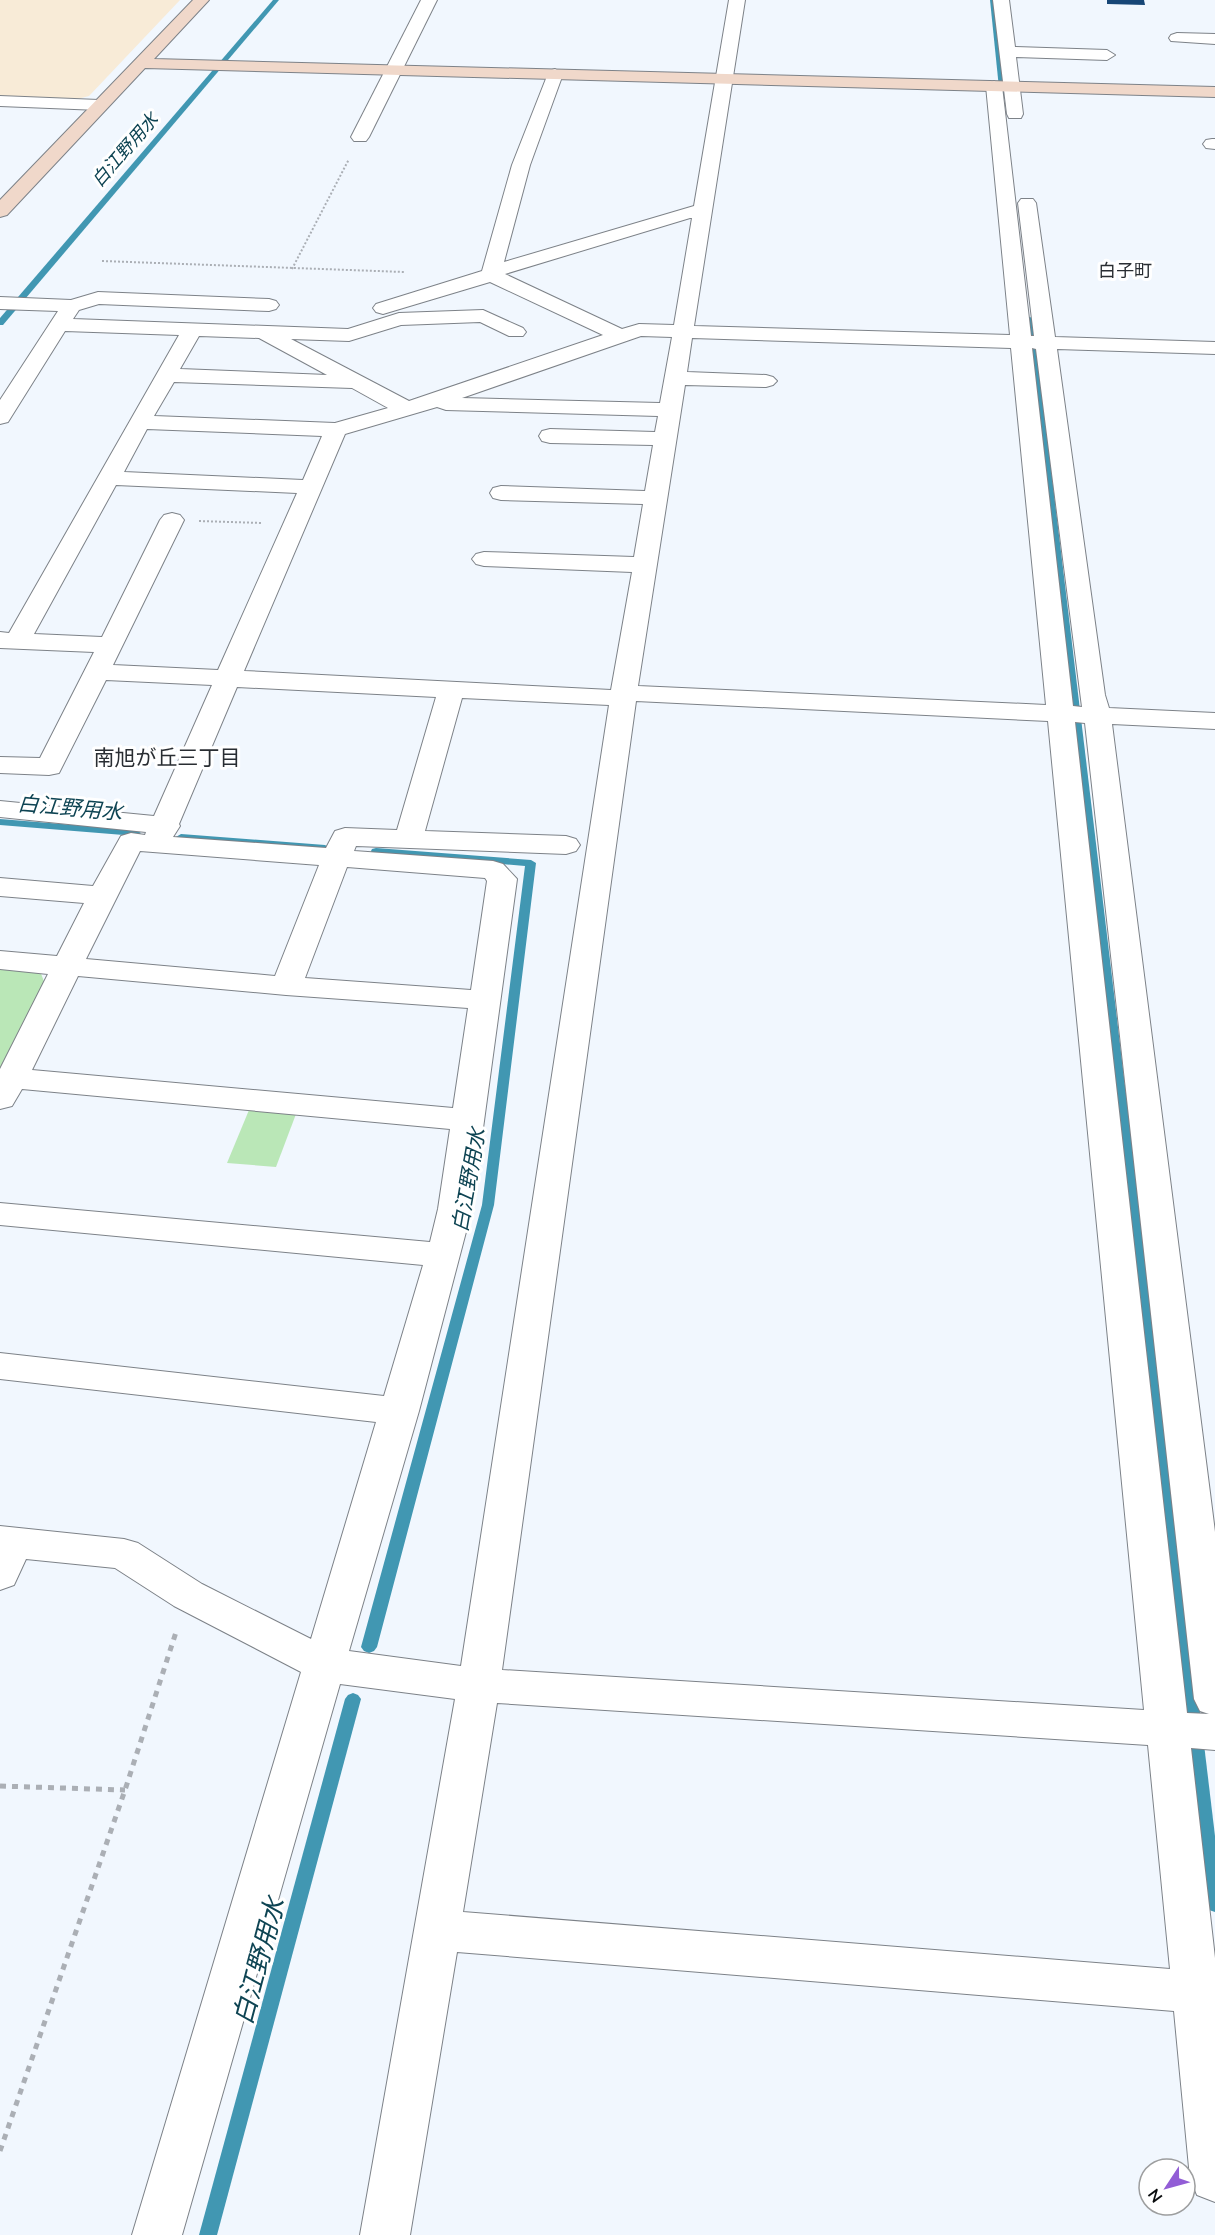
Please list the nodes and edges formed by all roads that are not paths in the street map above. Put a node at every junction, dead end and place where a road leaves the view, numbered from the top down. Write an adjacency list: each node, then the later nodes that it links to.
1 (201, 0): 11 (street)
2 (429, 0): 12 (street)
3 (737, 0): 14 (street)
4 (1001, 0): 7 (street)
5 (1177, 38): 6 (street)
6 (1215, 39)
7 (1008, 52): 9 (street); 15 (street)
8 (1181, 54): 10 (street)
9 (1107, 55)
10 (1215, 55)
11 (140, 63): 12 (street); 18 (street)
12 (394, 70): 13 (street); 20 (street)
13 (555, 74): 14 (street); 24 (street)
14 (723, 78): 15 (street); 23 (street)
15 (1005, 86): 16 (street); 19 (street); 35 (street)
16 (1215, 92)
17 (0, 101): 18 (street)
18 (99, 105): 22 (street)
19 (1018, 133)
20 (360, 137)
21 (1024, 179): 36 (street)
22 (0, 211)
23 (703, 212): 24 (street); 31 (street)
24 (492, 274): 28 (street); 34 (street)
25 (10, 303): 27 (street)
26 (268, 305): 27 (street)
27 (72, 306): 29 (street)
28 (399, 319): 32 (street); 33 (street)
29 (59, 325): 30 (street); 44 (street)
30 (192, 330): 32 (street); 38 (street)
31 (684, 330): 34 (street); 35 (street); 39 (street)
32 (263, 332): 41 (street)
33 (516, 332)
34 (621, 336): 42 (street)
35 (1020, 341): 36 (street); 62 (street)
36 (1046, 342): 37 (street); 63 (street)
37 (1215, 348)
38 (168, 375): 41 (street); 45 (street)
39 (676, 378): 40 (street); 43 (street)
40 (766, 381)
41 (358, 382): 42 (street)
42 (417, 406): 43 (street); 46 (street)
43 (671, 410): 48 (street)
44 (0, 417)
45 (141, 422): 46 (street); 49 (street)
46 (336, 430): 50 (street)
47 (550, 436): 48 (street)
48 (666, 439): 52 (street)
49 (110, 478): 50 (street); 56 (street)
50 (311, 487): 59 (street)
51 (501, 493): 52 (street)
52 (656, 498): 55 (street)
53 (172, 520): 57 (street)
54 (484, 559): 55 (street)
55 (645, 565): 61 (street)
56 (9, 640): 57 (street)
57 (110, 645): 58 (street)
58 (97, 672): 59 (street); 65 (street)
59 (228, 679): 60 (street); 67 (street)
60 (451, 689): 61 (street); 68 (street)
61 (624, 695): 62 (street); 85 (street)
62 (1062, 714): 63 (street); 86 (street)
63 (1096, 716): 64 (street); 86 (street)
64 (1215, 721)
65 (0, 765)
66 (0, 809): 67 (street)
67 (161, 835): 70 (street); 72 (street)
68 (409, 839): 69 (street); 70 (street)
69 (566, 845)
70 (341, 848): 75 (street); 76 (street)
71 (0, 887): 72 (street)
72 (101, 896): 74 (street)
73 (0, 960): 74 (street)
74 (69, 967): 75 (street); 77 (street)
75 (286, 986): 76 (street)
76 (485, 1000): 78 (street)
77 (6, 1089): 78 (street)
78 (468, 1120): 80 (street)
79 (0, 1214): 80 (street)
80 (444, 1256): 82 (street)
81 (0, 1366): 82 (street)
82 (400, 1411): 84 (street)
83 (4, 1552): 84 (street)
84 (324, 1665): 85 (street); 90 (street)
85 (479, 1685): 86 (street); 87 (street)
86 (1196, 1724): 88 (street)
87 (436, 1930): 88 (street); 91 (street)
88 (1196, 1992): 89 (street)
89 (1215, 2178)
90 (157, 2235)
91 (385, 2235)

